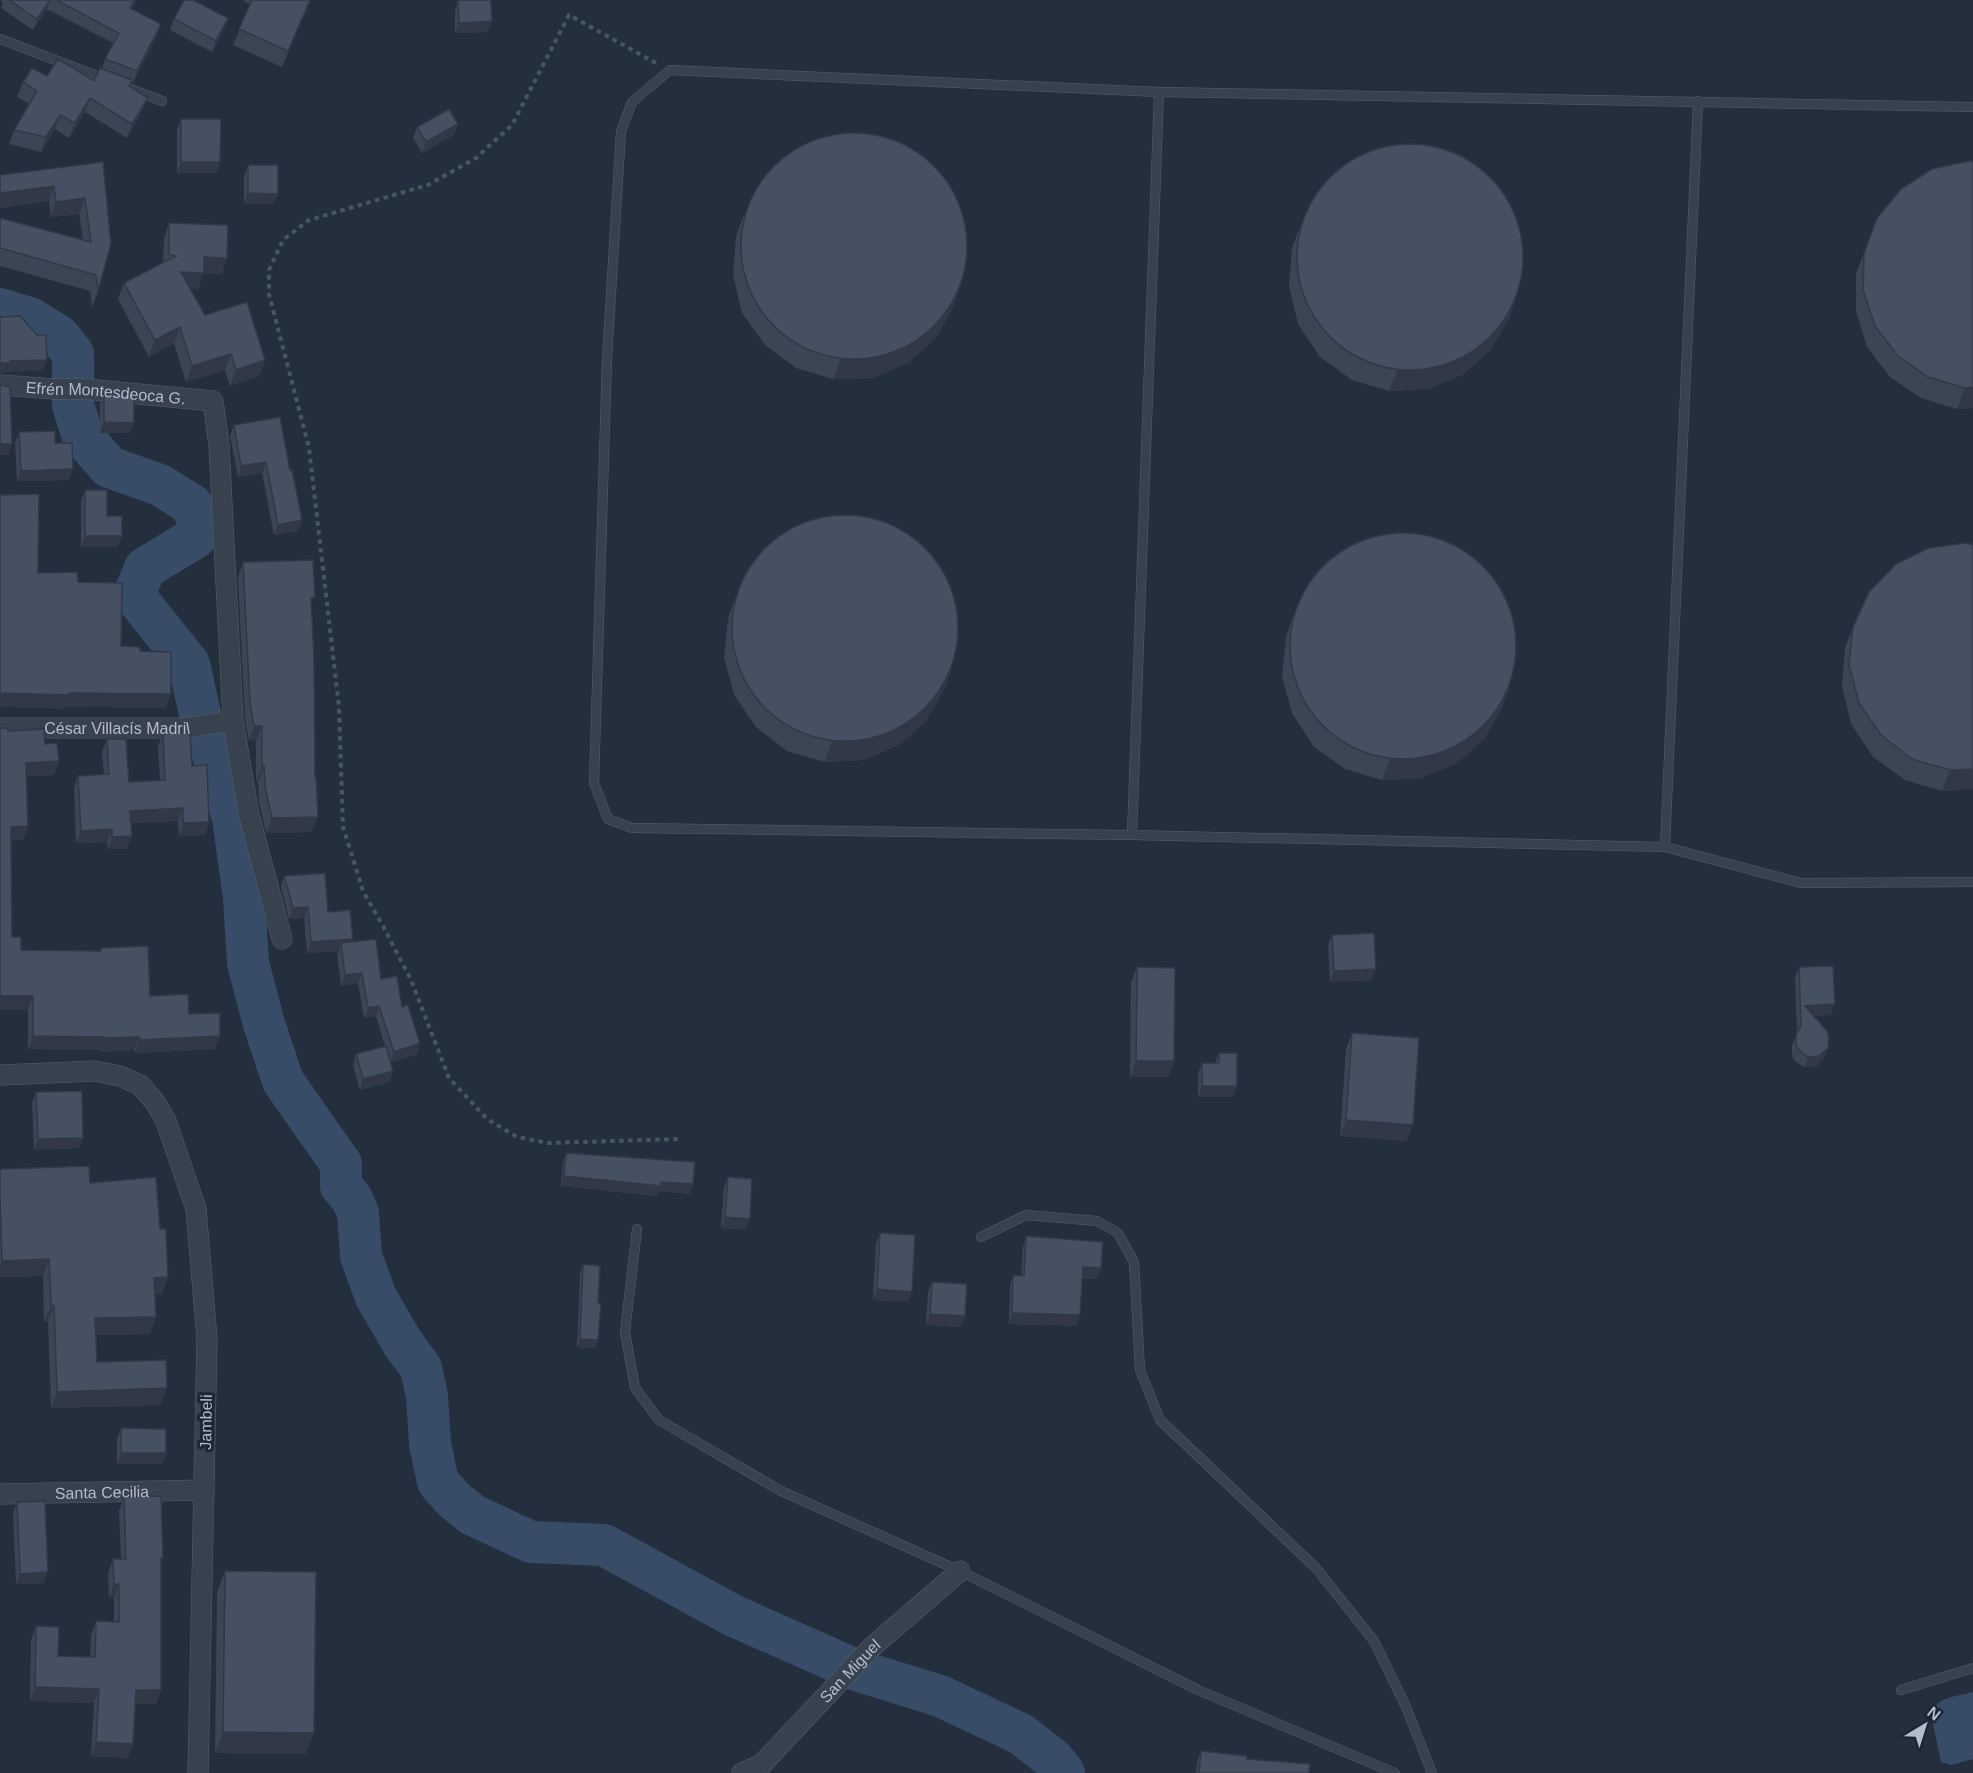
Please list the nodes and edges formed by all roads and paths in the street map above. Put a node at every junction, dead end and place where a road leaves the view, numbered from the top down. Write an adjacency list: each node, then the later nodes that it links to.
1 (0, 39): 4 (lane)
2 (670, 70): 3 (lane); 10 (lane); 15 (path)
3 (1159, 92): 5 (lane); 10 (lane)
4 (162, 101)
5 (1698, 101): 6 (lane); 11 (lane)
6 (1973, 107)
7 (0, 385): 8 (street, Efrén Montesdeoca G.)
8 (224, 721): 9 (street, César Villacís Madril); 13 (street)
9 (0, 728)
10 (1132, 835): 11 (lane)
11 (1665, 847): 12 (lane)
12 (1973, 882)
13 (282, 939)
14 (0, 1075): 18 (street, Jambeli)
15 (678, 1139)
16 (637, 1229): 20 (lane)
17 (981, 1237): 26 (lane)
18 (204, 1490): 19 (street, Santa Cecilia); 23 (street, Jambeli)
19 (0, 1494)
20 (960, 1571): 24 (street, San Miguel); 25 (lane)
21 (1973, 1668): 22 (lane)
22 (1901, 1690)
23 (198, 1773)
24 (742, 1773)
25 (1395, 1773)
26 (1432, 1773)

